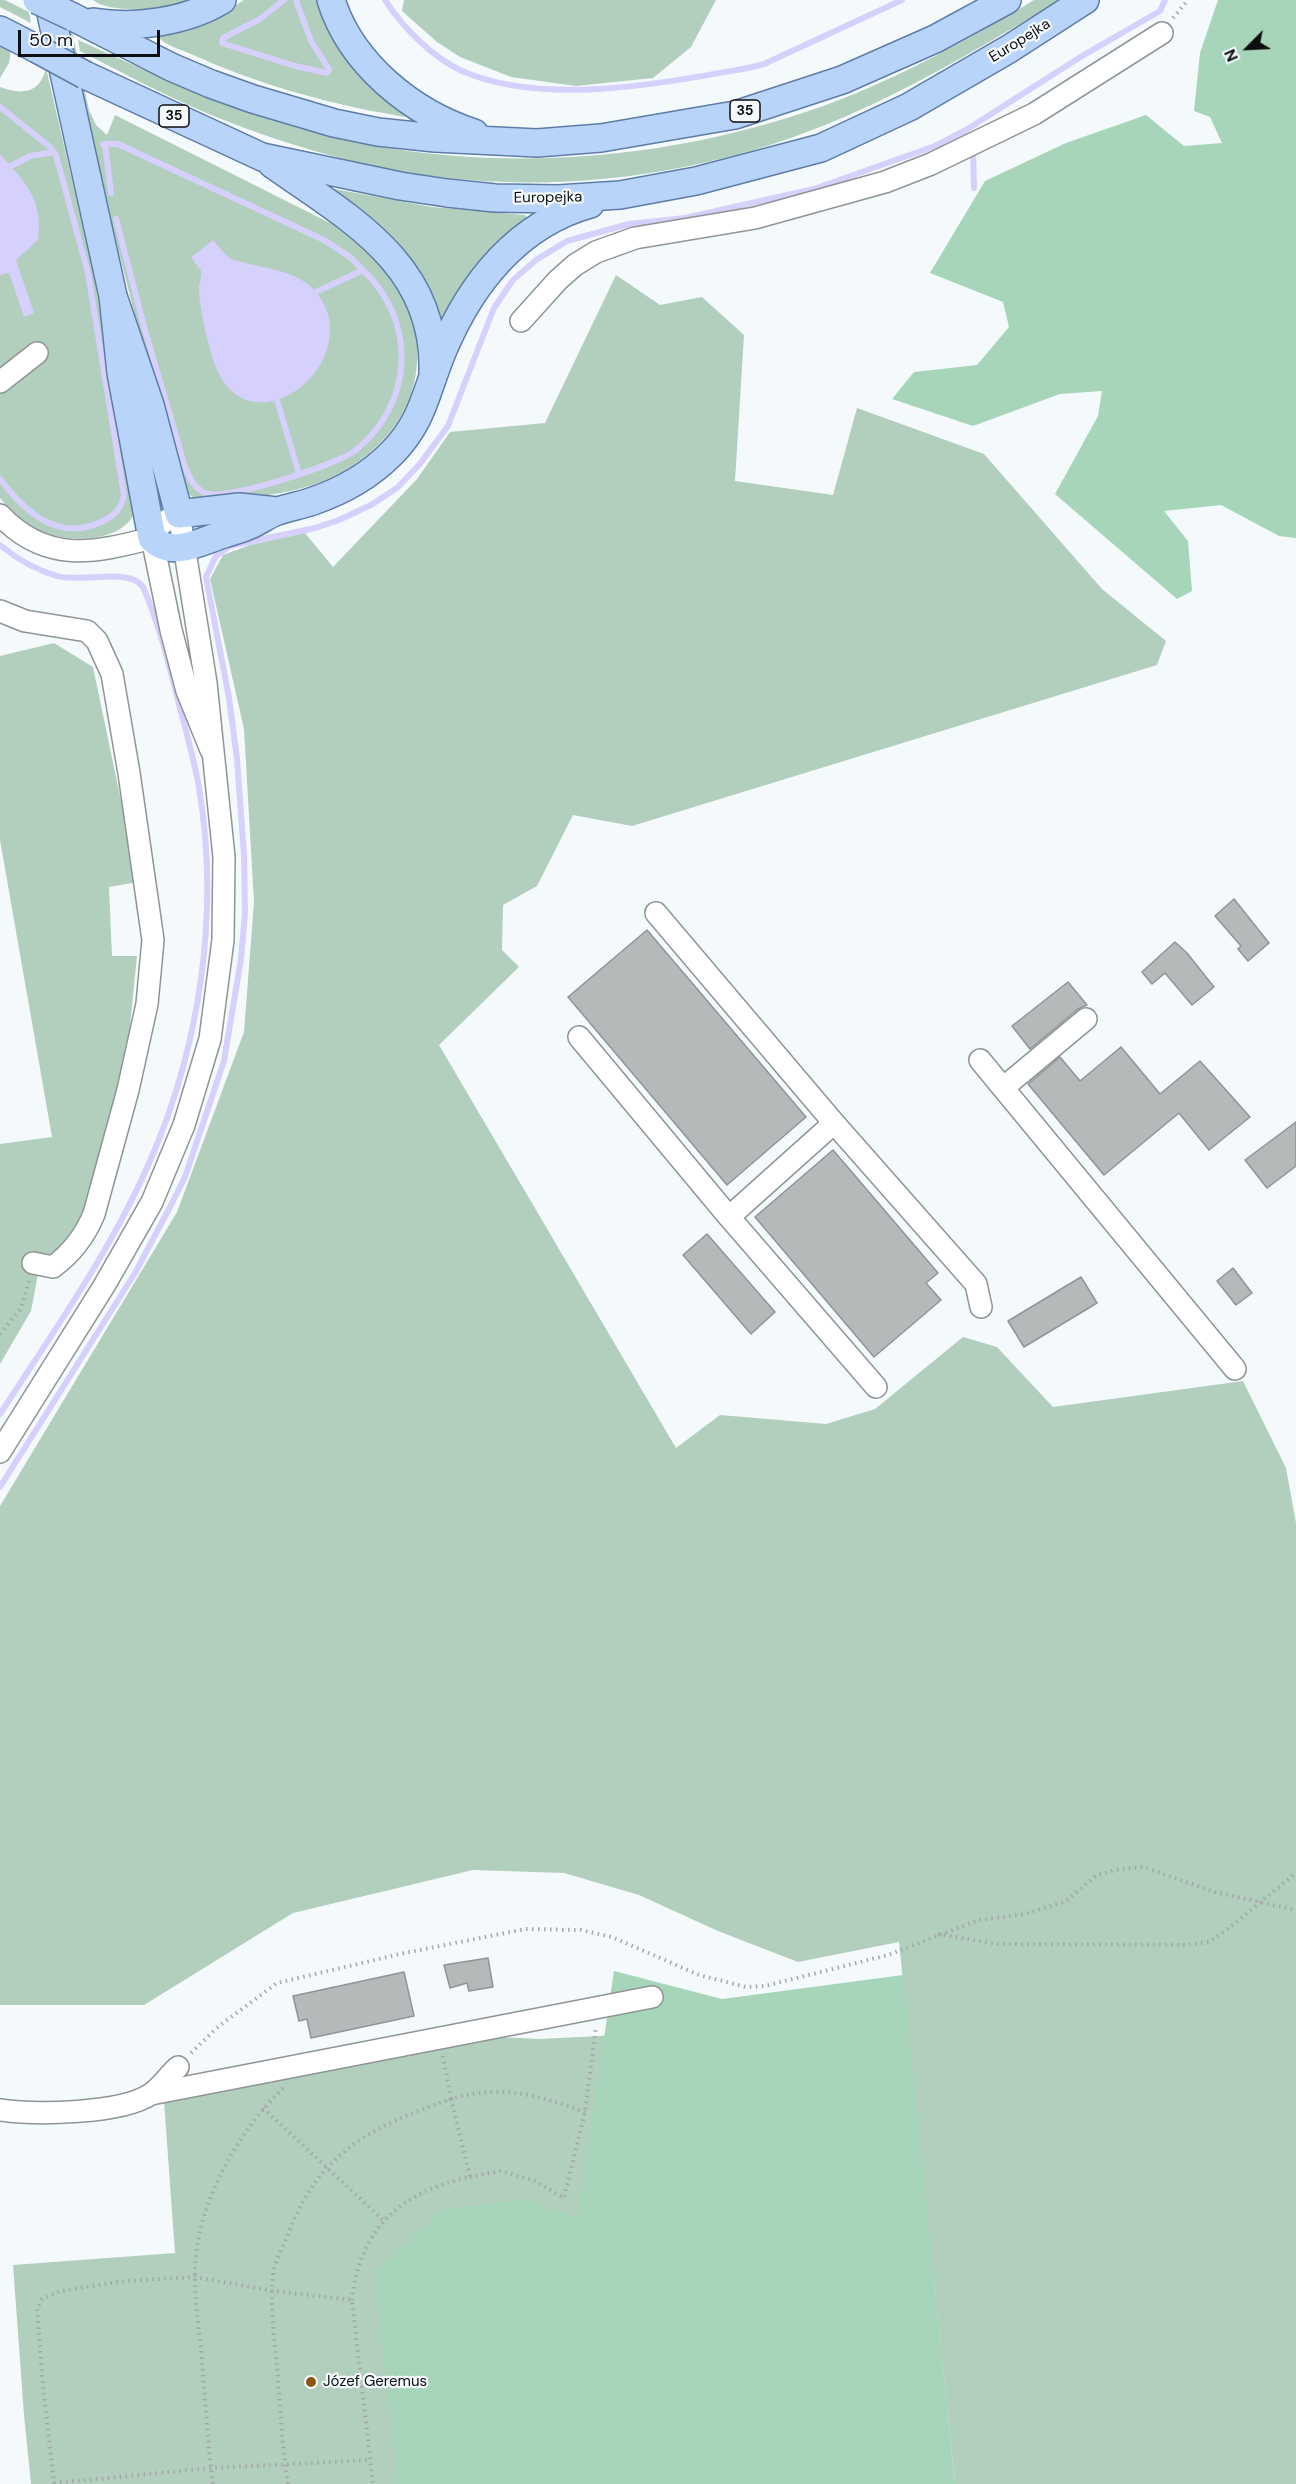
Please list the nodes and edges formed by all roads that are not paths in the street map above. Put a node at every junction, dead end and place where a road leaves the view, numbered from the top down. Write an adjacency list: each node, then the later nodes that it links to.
1 (37, 0): 7 (main road, 35, bridge)
2 (48, 0): 13 (main road)
3 (222, 0): 7 (main road)
4 (331, 0): 10 (main road)
5 (1007, 0): 10 (main road, 35)
6 (1085, 0): 12 (main road, Europejka / 35)
7 (73, 17): 10 (main road, 35)
8 (0, 30): 11 (main road, Europejka / 35, bridge)
9 (1162, 33): 14 (street)
10 (501, 142)
11 (262, 157): 12 (main road, Europejka / 35); 17 (main road)
12 (620, 195): 17 (main road)
13 (113, 296): 19 (main road); 21 (main road)
14 (521, 321)
15 (37, 353): 16 (street)
16 (0, 382)
17 (432, 382): 18 (main road)
18 (277, 511): 19 (main road); 22 (main road)
19 (179, 514): 21 (street); 22 (street)
20 (0, 515): 21 (street)
21 (152, 538): 22 (main road); 24 (street)
22 (184, 547): 24 (street)
23 (0, 611): 32 (street)
24 (211, 750): 36 (street)
25 (656, 913): 30 (street)
26 (1086, 1019): 29 (street)
27 (579, 1036): 31 (street)
28 (980, 1060): 29 (street)
29 (1003, 1088): 34 (street)
30 (834, 1123): 31 (street); 33 (street)
31 (729, 1217): 35 (street)
32 (33, 1263)
33 (981, 1307)
34 (1235, 1369)
35 (876, 1387)
36 (0, 1452)
37 (652, 1997): 39 (street)
38 (177, 2067): 39 (street)
39 (151, 2094): 40 (street)
40 (0, 2110)

